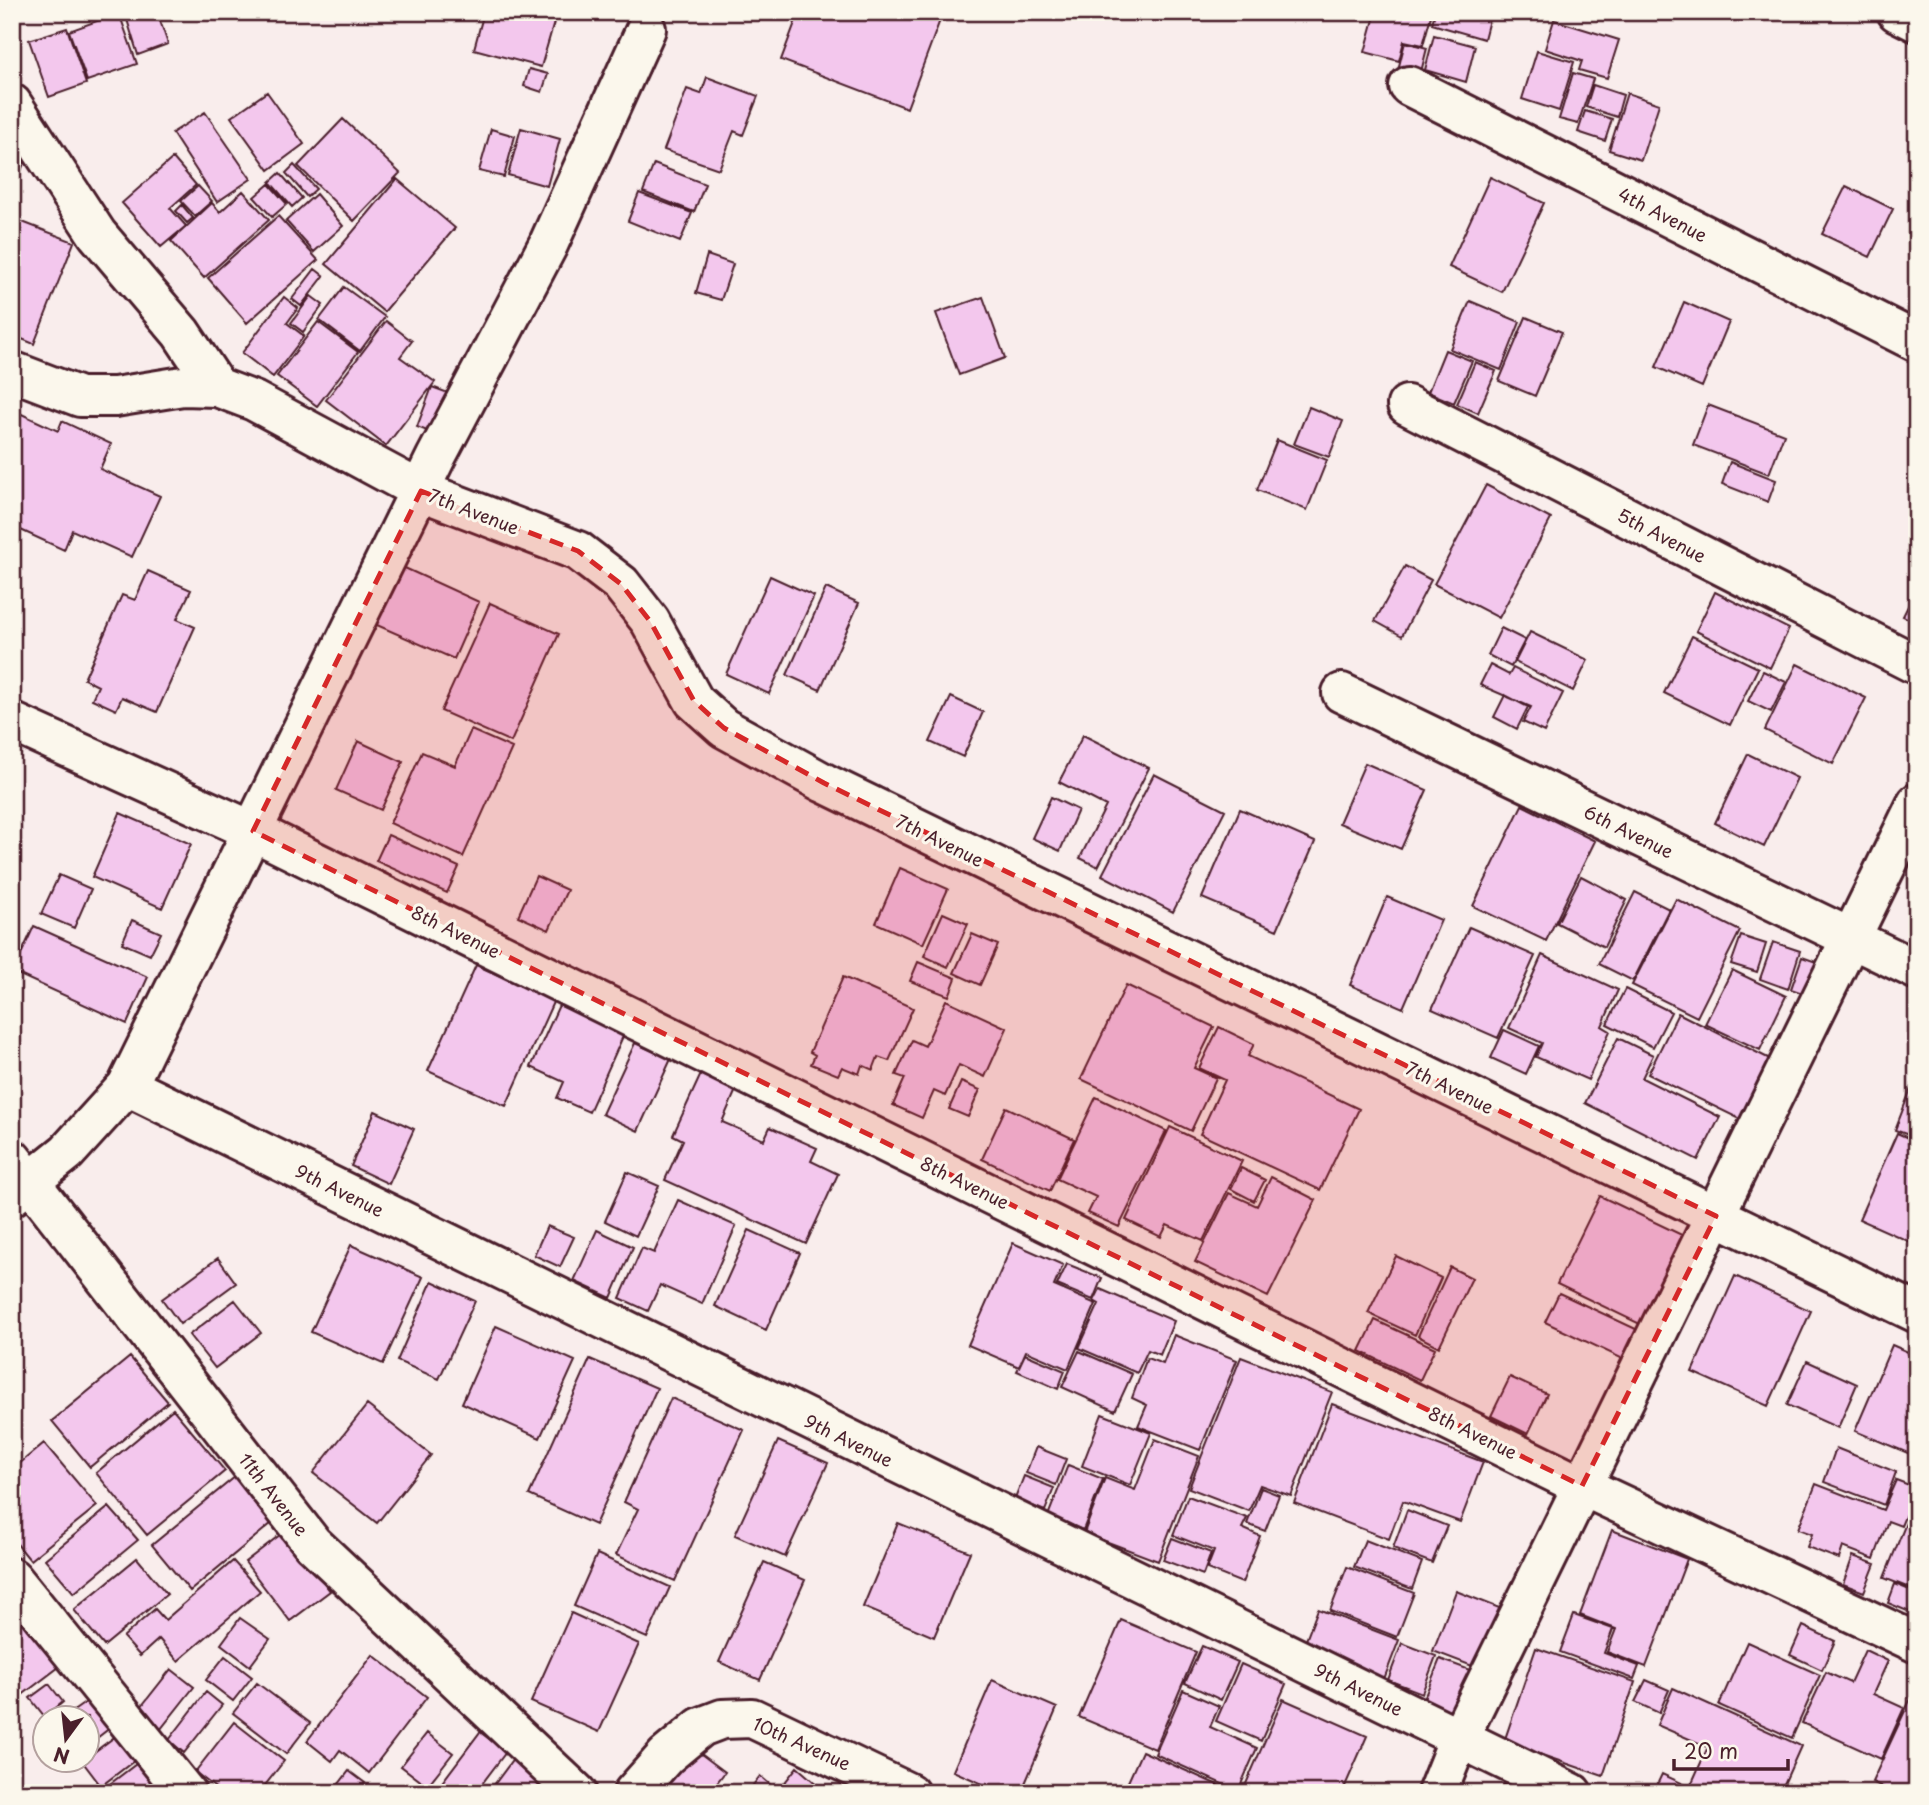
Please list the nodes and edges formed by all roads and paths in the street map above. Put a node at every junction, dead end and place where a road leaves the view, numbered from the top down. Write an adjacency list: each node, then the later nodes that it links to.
1 (1897, 12): 2 (street)
2 (1917, 22)
3 (646, 29): 10 (street)
4 (1409, 86): 6 (street, 4th Avenue)
5 (12, 104): 8 (street)
6 (1917, 342)
7 (12, 371): 8 (street, 7th Avenue)
8 (218, 387): 10 (street, 7th Avenue)
9 (1407, 405): 11 (street, 5th Avenue)
10 (421, 491): 15 (street); 20 (street, 7th Avenue)
11 (1917, 665)
12 (1342, 693): 16 (street, 6th Avenue)
13 (12, 722): 15 (street, 8th Avenue)
14 (1917, 803): 16 (street)
15 (253, 831): 18 (street); 22 (street, 8th Avenue)
16 (1852, 938): 17 (street, 6th Avenue); 20 (street)
17 (1917, 970)
18 (127, 1086): 19 (street); 25 (street, 9th Avenue)
19 (18, 1179): 27 (street, 11th Avenue)
20 (1716, 1216): 21 (street, 7th Avenue); 22 (street)
21 (1917, 1313)
22 (1582, 1486): 24 (street, 8th Avenue); 25 (street)
23 (12, 1577): 26 (street)
24 (1917, 1643)
25 (1460, 1738): 30 (street); 31 (street, 9th Avenue)
26 (186, 1793)
27 (577, 1793)
28 (633, 1793): 29 (street, 10th Avenue)
29 (909, 1793)
30 (1437, 1793)
31 (1572, 1793)

